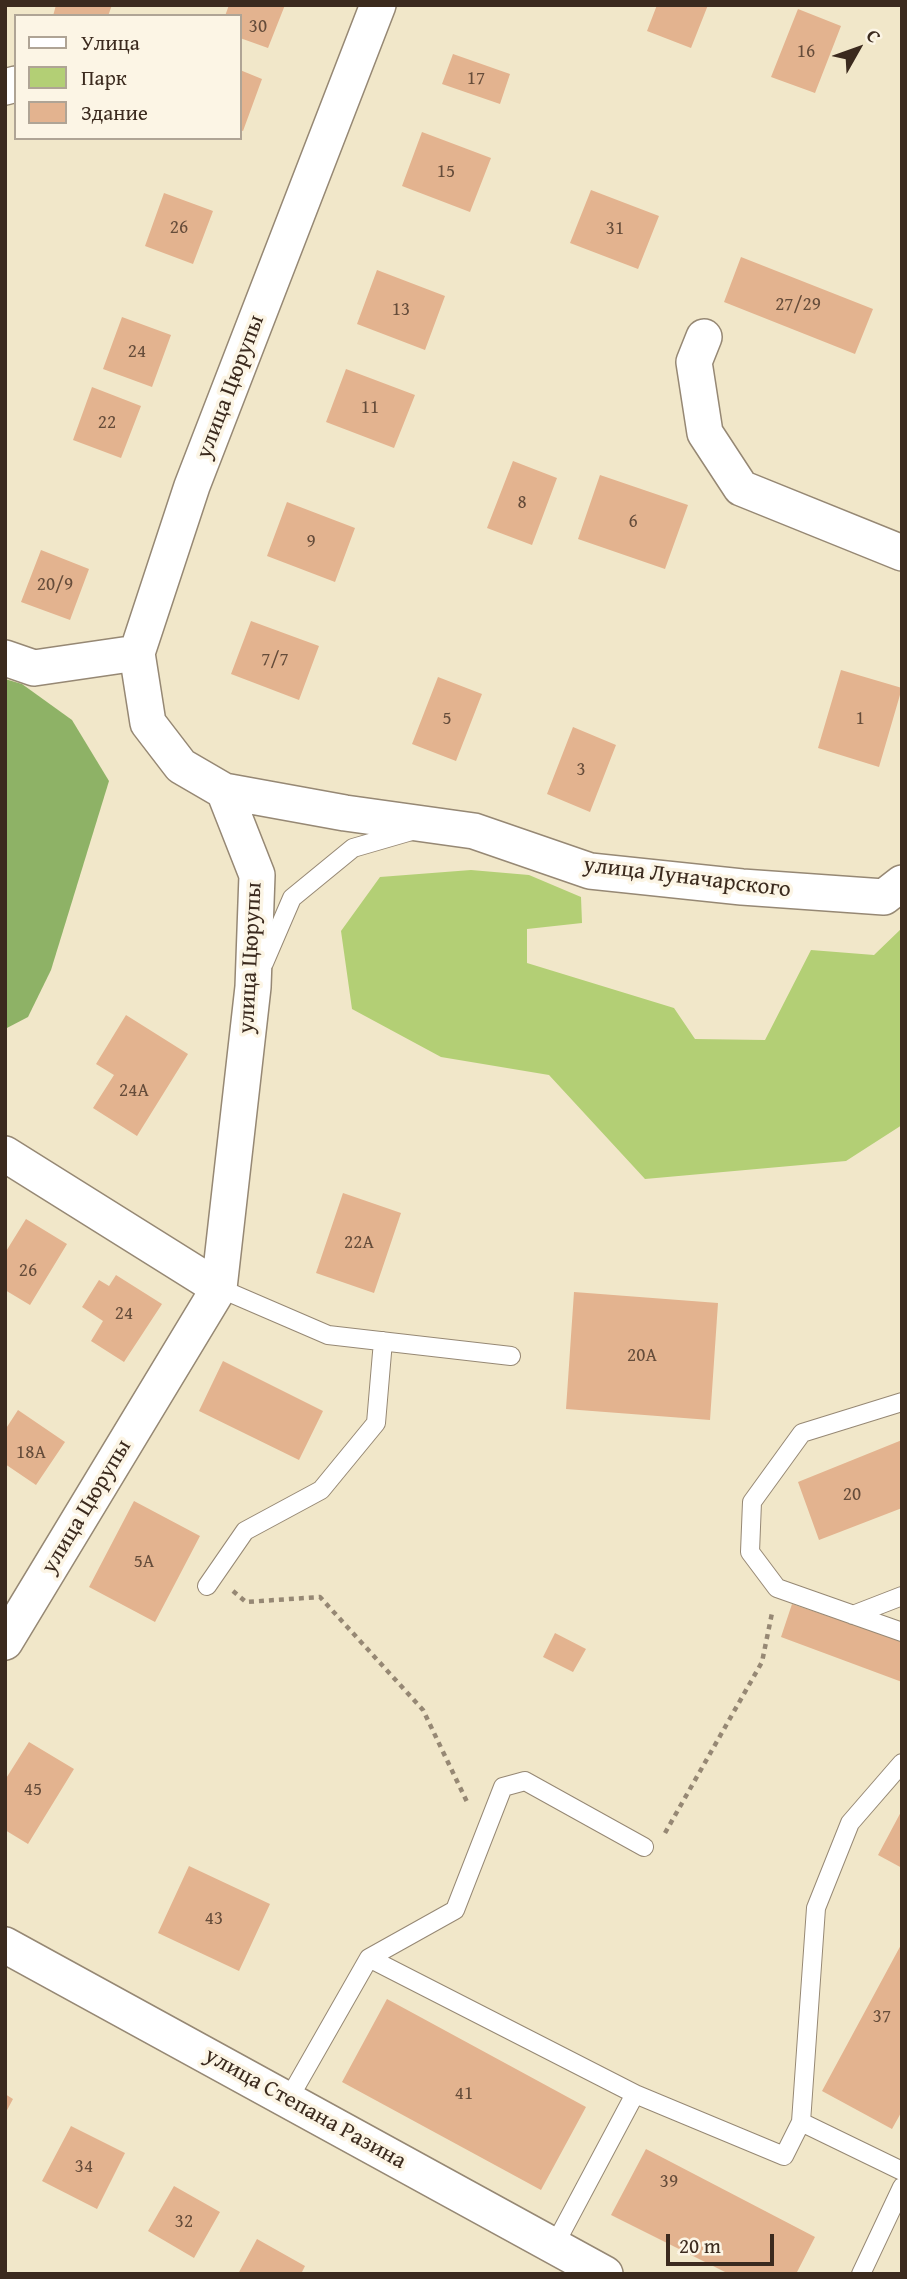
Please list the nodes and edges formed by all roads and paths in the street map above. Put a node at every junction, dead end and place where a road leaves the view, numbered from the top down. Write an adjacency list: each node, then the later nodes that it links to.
1 (379, 5): 4 (street, улица Цюрупы)
2 (704, 337): 3 (street)
3 (902, 553)
4 (137, 653): 5 (street); 6 (street, улица Цюрупы)
5 (5, 658)
6 (224, 791): 7 (street, улица Луначарского); 9 (street, улица Цюрупы)
7 (435, 824): 8 (street, улица Луначарского); 9 (lane)
8 (902, 883)
9 (253, 987): 11 (street, улица Цюрупы)
10 (5, 1154): 11 (street)
11 (219, 1288): 12 (lane); 20 (street, улица Цюрупы)
12 (383, 1341): 13 (lane); 15 (lane)
13 (511, 1356)
14 (902, 1402): 16 (lane)
15 (211, 1581): 22 (path)
16 (777, 1588): 18 (lane); 23 (path)
17 (902, 1595): 18 (lane)
18 (853, 1615): 19 (lane)
19 (902, 1632)
20 (5, 1642)
21 (902, 1763): 28 (lane)
22 (484, 1836): 23 (lane); 25 (lane)
23 (644, 1847)
24 (5, 1945): 27 (street, улица Степана Разина)
25 (369, 1958): 26 (lane); 27 (lane)
26 (635, 2094): 28 (lane); 31 (lane)
27 (288, 2100): 31 (street, улица Степана Разина)
28 (801, 2122): 29 (lane)
29 (902, 2171)
30 (902, 2187): 33 (lane)
31 (554, 2246): 32 (street, улица Степана Разина)
32 (605, 2274)
33 (861, 2274)

